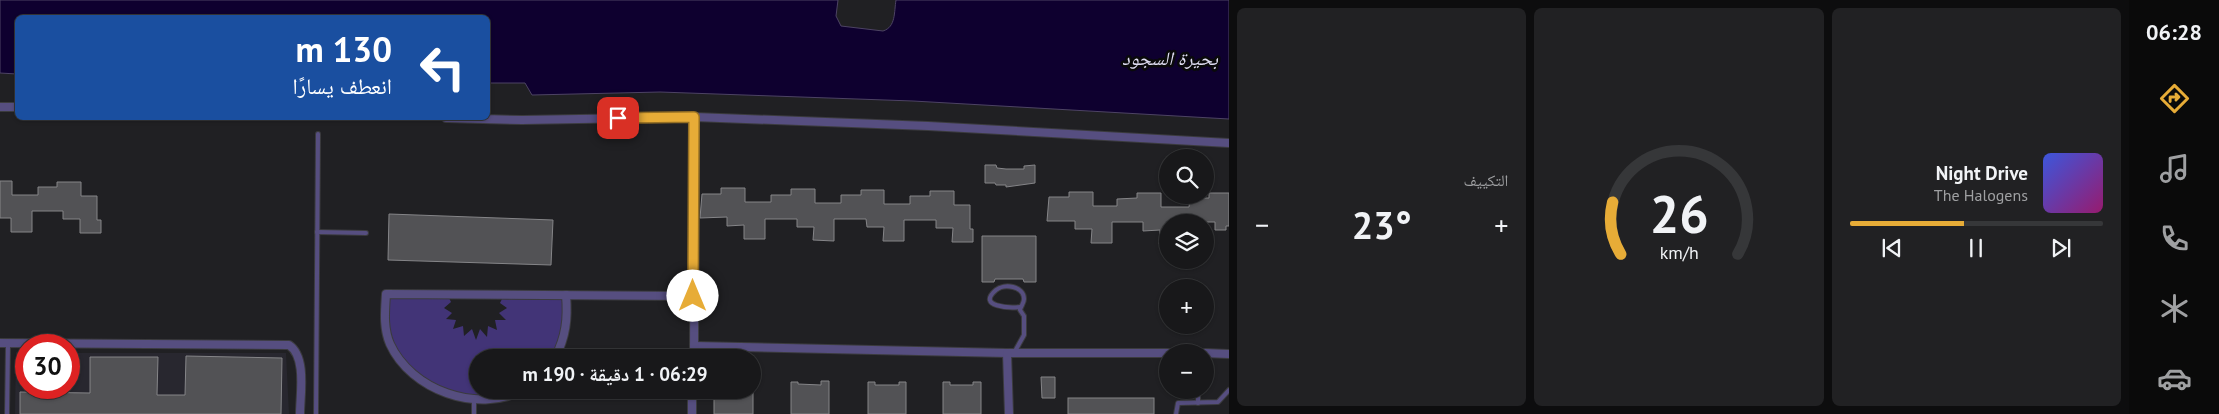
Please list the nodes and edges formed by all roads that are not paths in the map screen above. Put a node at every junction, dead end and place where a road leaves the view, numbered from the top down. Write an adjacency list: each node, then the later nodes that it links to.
1 (0, 107): 2 (street)
2 (15, 107)
3 (694, 117): 4 (street); 6 (street); 10 (street)
4 (490, 119)
5 (318, 134): 7 (lane)
6 (1229, 143)
7 (317, 232): 8 (lane); 26 (lane)
8 (366, 233)
9 (566, 295): 10 (street); 14 (street); 22 (street)
10 (693, 296): 13 (street)
11 (1020, 307): 11 (lane); 15 (lane)
12 (4, 343): 24 (lane); 25 (street)
13 (694, 346): 15 (street)
14 (560, 349)
15 (1011, 353): 16 (street); 29 (street)
16 (1159, 353)
17 (1214, 353): 18 (street)
18 (1229, 354)
19 (1229, 390): 23 (lane)
20 (504, 399): 22 (street)
21 (692, 399): 28 (street)
22 (474, 402): 27 (lane)
23 (1198, 402): 30 (lane)
24 (7, 414)
25 (300, 414)
26 (316, 414)
27 (474, 414)
28 (692, 414)
29 (1008, 414)
30 (1176, 414)

